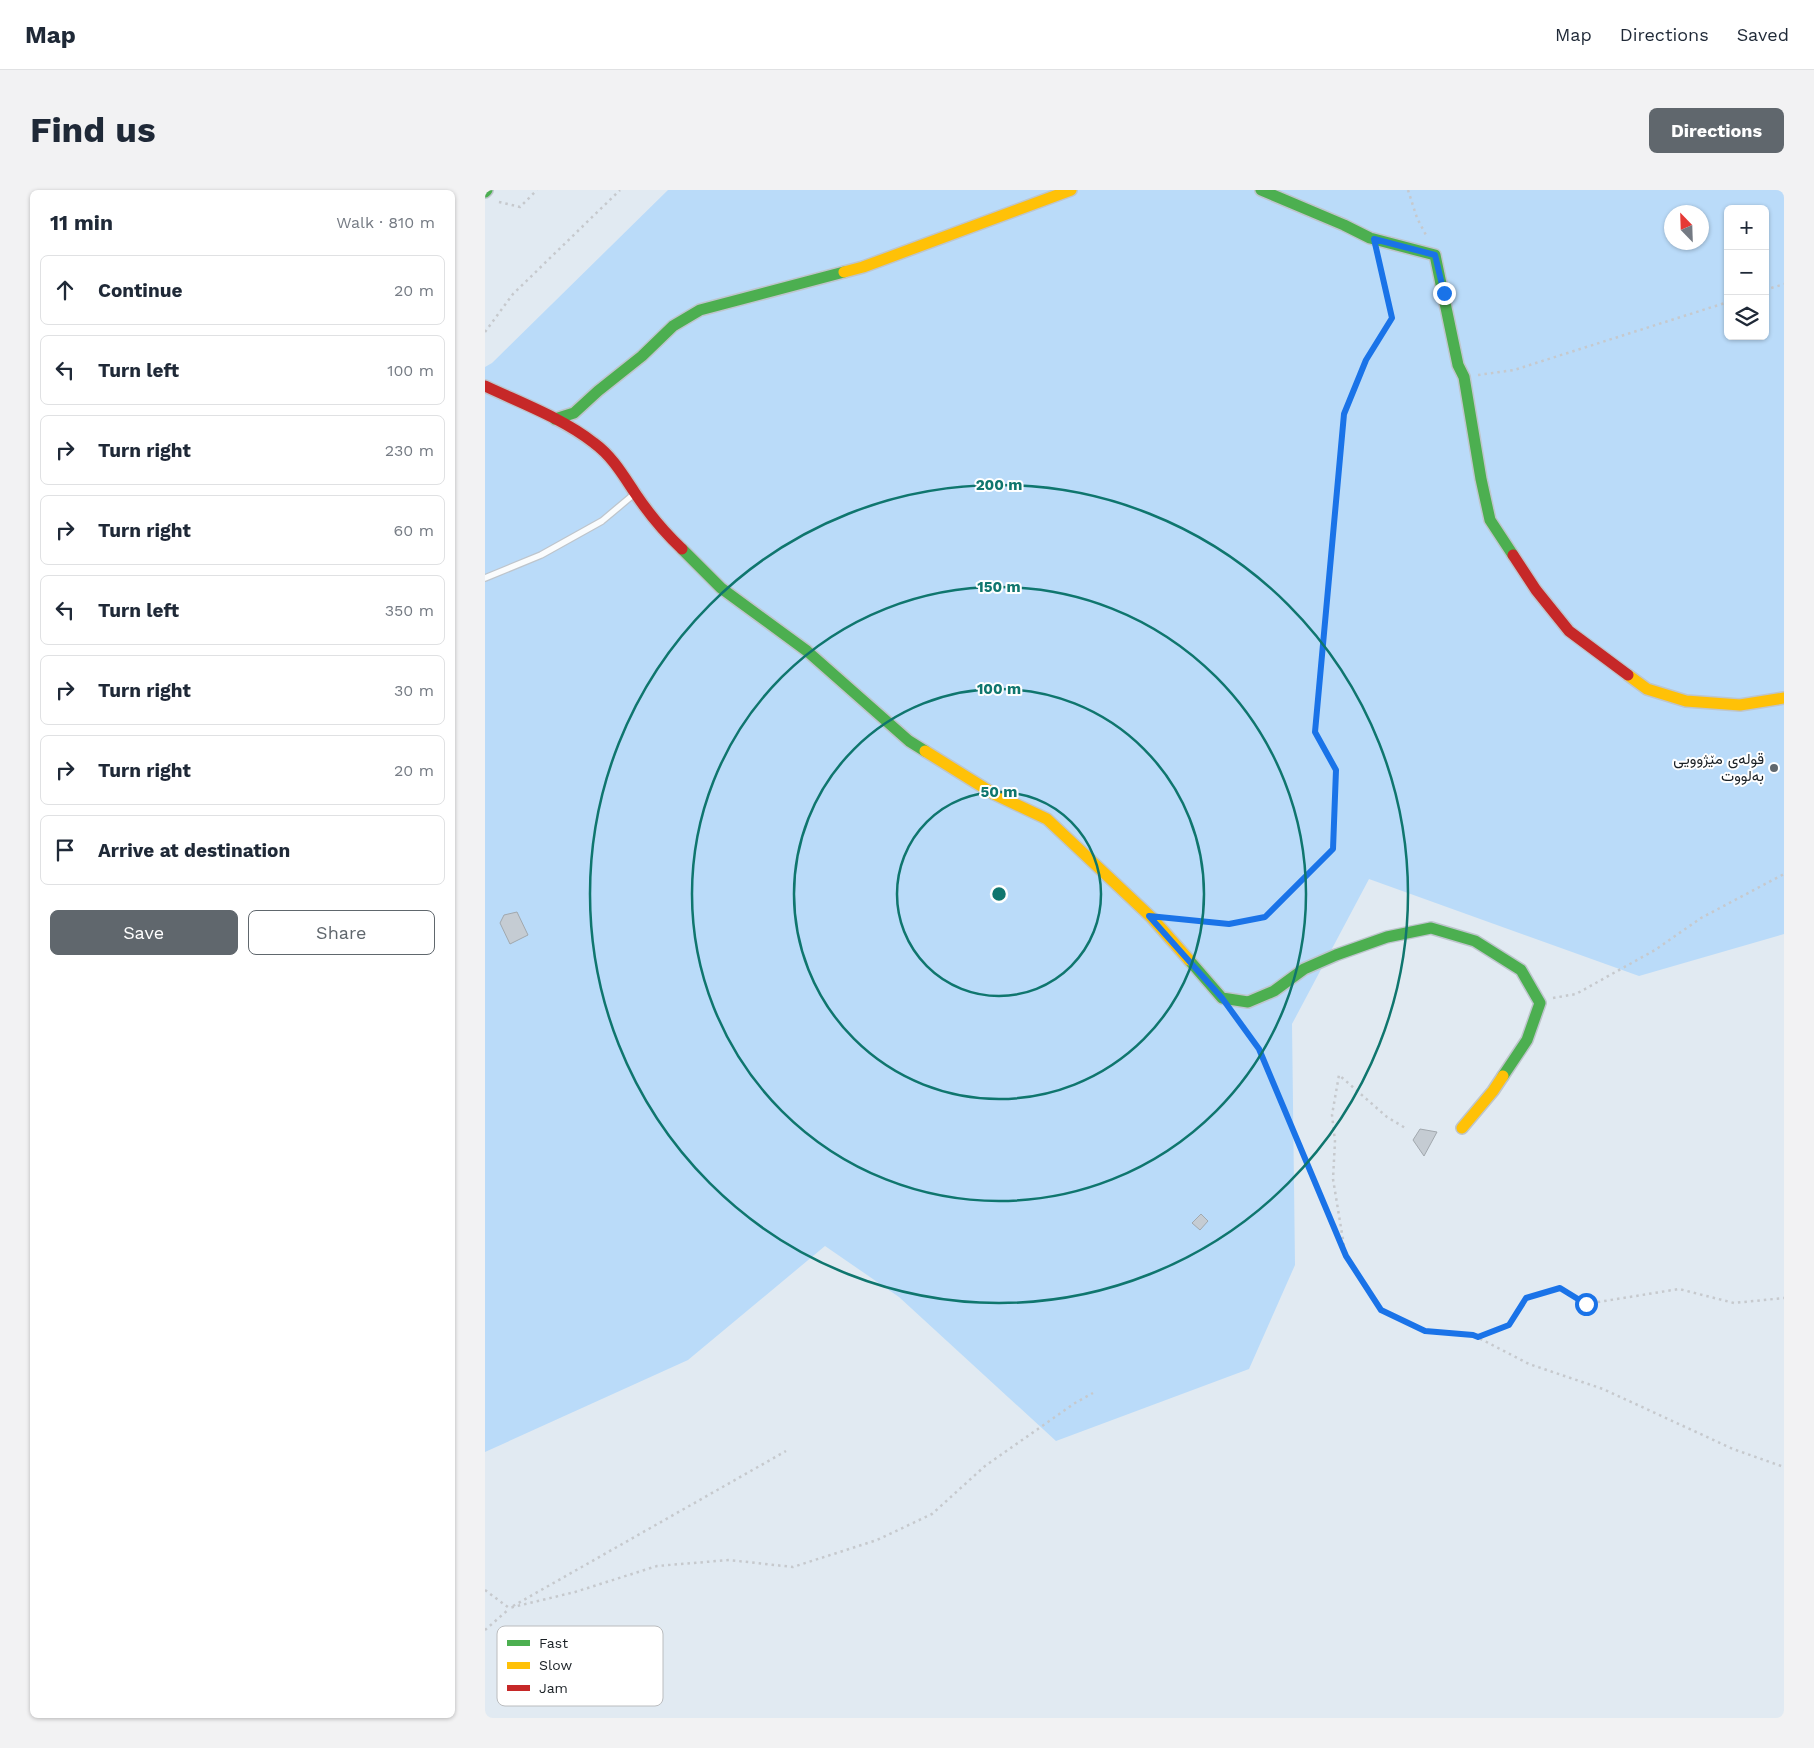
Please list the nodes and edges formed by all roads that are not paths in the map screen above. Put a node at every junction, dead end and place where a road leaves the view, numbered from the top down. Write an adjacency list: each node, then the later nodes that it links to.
1 (1071, 190): 4 (street)
2 (1261, 190): 7 (street)
3 (485, 386): 4 (street)
4 (555, 420): 5 (street)
5 (635, 493): 6 (lane); 8 (street)
6 (485, 578)
7 (1784, 698)
8 (1463, 1128)

